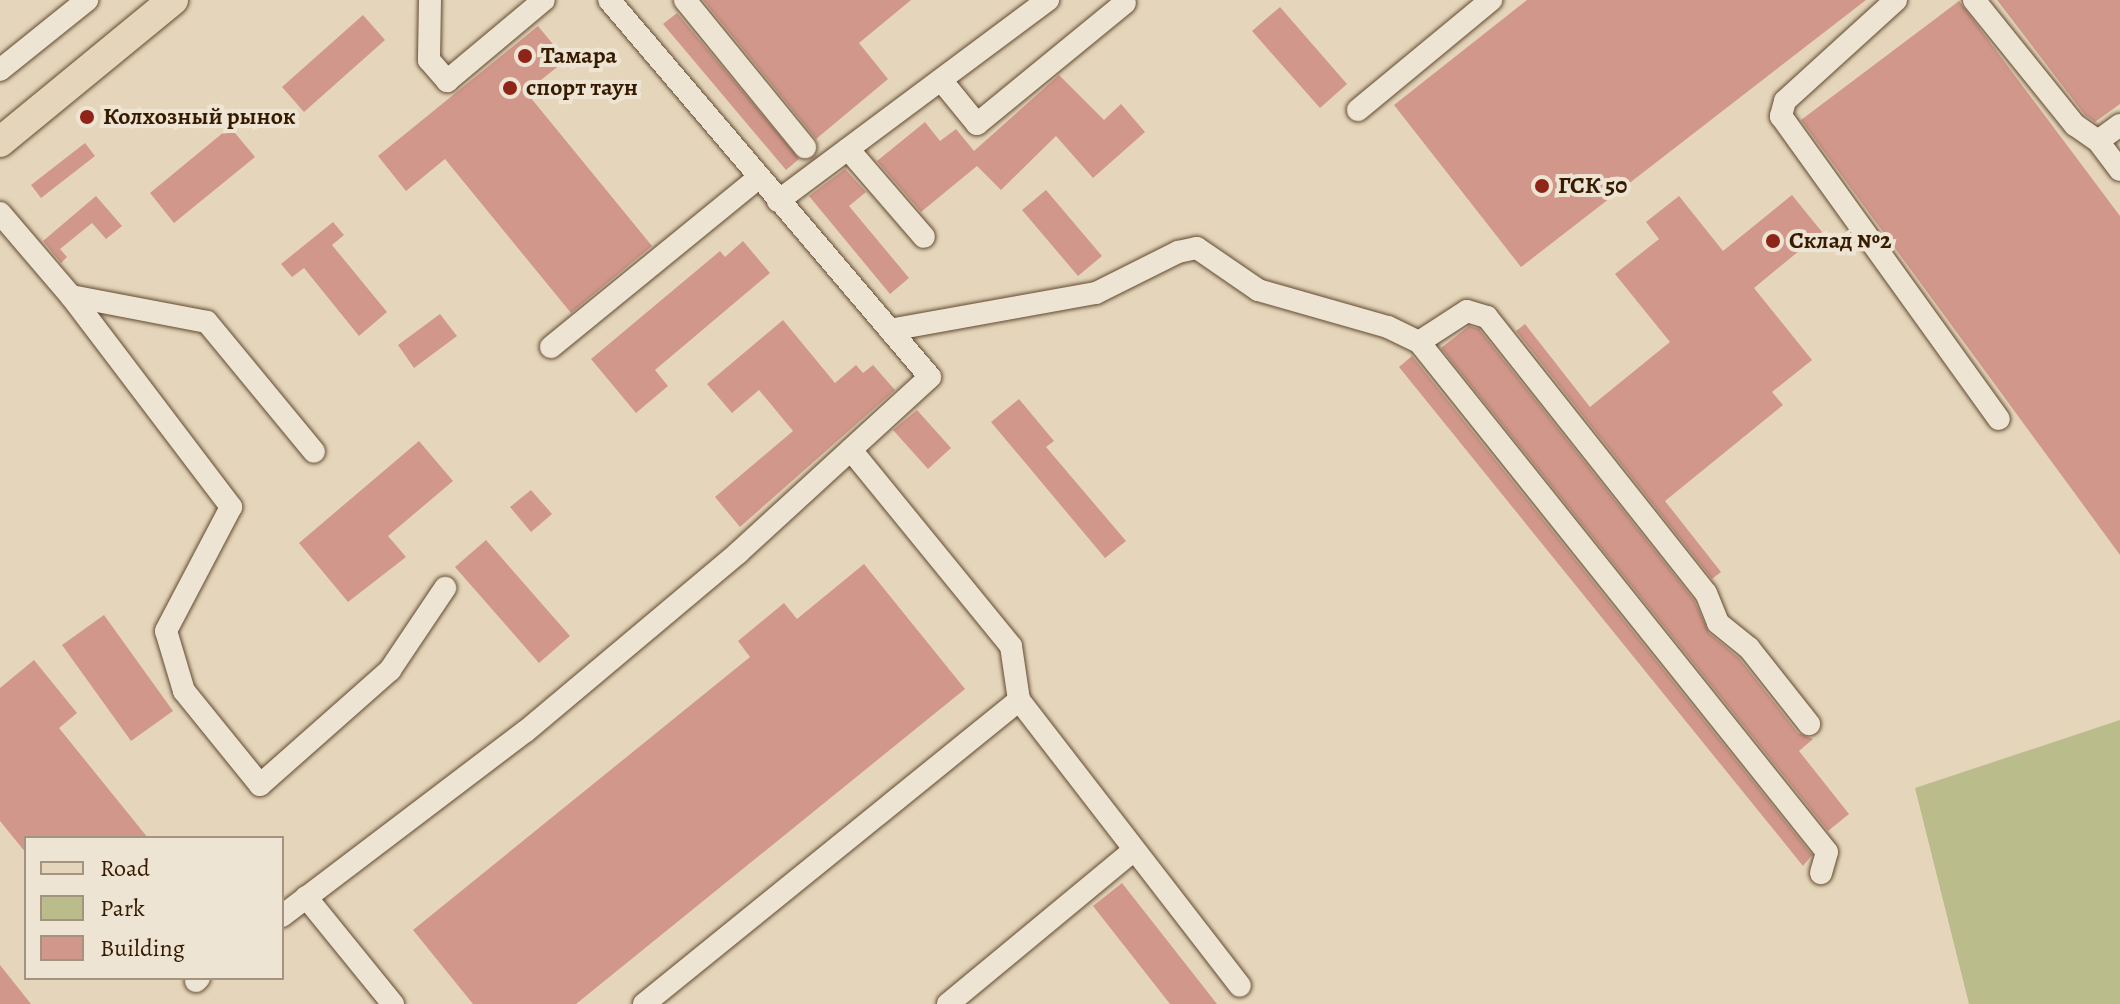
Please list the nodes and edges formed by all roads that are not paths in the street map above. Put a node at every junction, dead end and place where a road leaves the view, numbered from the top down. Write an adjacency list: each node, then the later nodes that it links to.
1 (87, 0): 12 (street)
2 (173, 0): 17 (main road)
3 (430, 0): 4 (street)
4 (544, 0)
5 (609, 0): 21 (street)
6 (685, 0): 18 (street)
7 (1048, 0): 13 (street)
8 (1491, 0): 14 (street)
9 (1896, 0): 29 (street)
10 (1974, 0): 16 (street)
11 (1125, 3): 13 (street)
12 (0, 70)
13 (941, 80): 19 (street)
14 (1358, 110)
15 (2120, 125): 16 (street)
16 (2098, 141): 20 (street)
17 (0, 142)
18 (805, 147)
19 (848, 149): 22 (street); 24 (street)
20 (2120, 170)
21 (758, 178): 22 (street); 28 (street)
22 (778, 201): 26 (street)
23 (3, 222): 25 (street)
24 (924, 237)
25 (71, 296): 31 (street); 32 (street)
26 (890, 330): 27 (street); 30 (street)
27 (1419, 342): 34 (street); 36 (street)
28 (551, 347)
29 (1999, 419)
30 (851, 450): 33 (street); 37 (street)
31 (314, 452)
32 (445, 588)
33 (1019, 700): 35 (street); 42 (street)
34 (1809, 724)
35 (1133, 851): 39 (street); 40 (street)
36 (1821, 873)
37 (306, 897): 38 (street); 41 (street)
38 (284, 914)
39 (1240, 986)
40 (963, 999)
41 (393, 1004)
42 (644, 1004)

